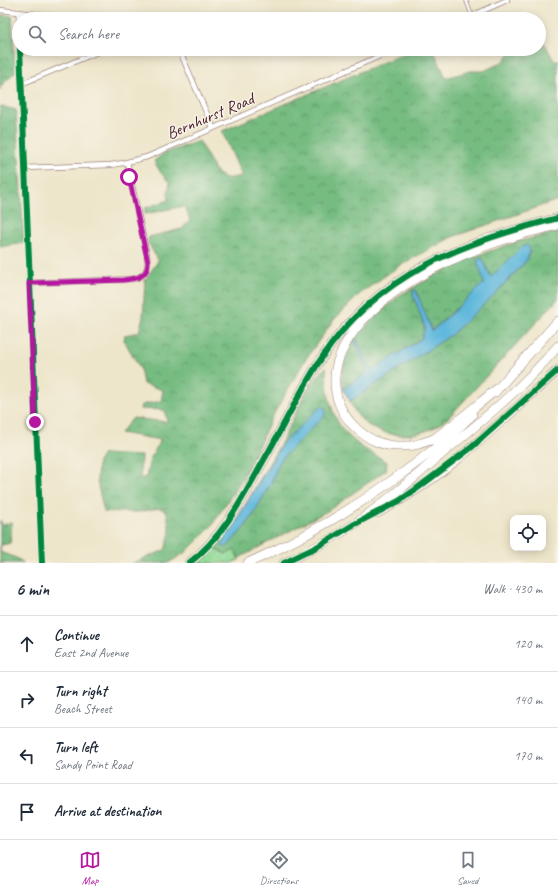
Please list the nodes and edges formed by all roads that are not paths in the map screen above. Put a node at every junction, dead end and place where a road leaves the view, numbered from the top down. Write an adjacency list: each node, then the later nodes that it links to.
1 (466, 0): 5 (lane)
2 (506, 0): 6 (street)
3 (0, 10): 4 (street)
4 (19, 12)
5 (470, 12)
6 (480, 12)
7 (20, 56): 11 (street)
8 (88, 56): 11 (street)
9 (182, 56): 12 (street)
10 (380, 56): 12 (street, Bernhurst Road)
11 (21, 84): 14 (street)
12 (214, 128): 13 (street, Bernhurst Road)
13 (127, 162): 14 (street, Bernhurst Road); 17 (street)
14 (24, 168): 17 (street)
15 (558, 218): 24 (highway)
16 (558, 224): 21 (highway)
17 (29, 283): 23 (street)
18 (558, 321): 21 (highway)
19 (558, 346): 22 (highway)
20 (558, 370): 22 (highway)
21 (497, 389): 25 (highway)
22 (353, 525): 26 (highway)
23 (42, 563)
24 (188, 563)
25 (248, 563)
26 (284, 563)

